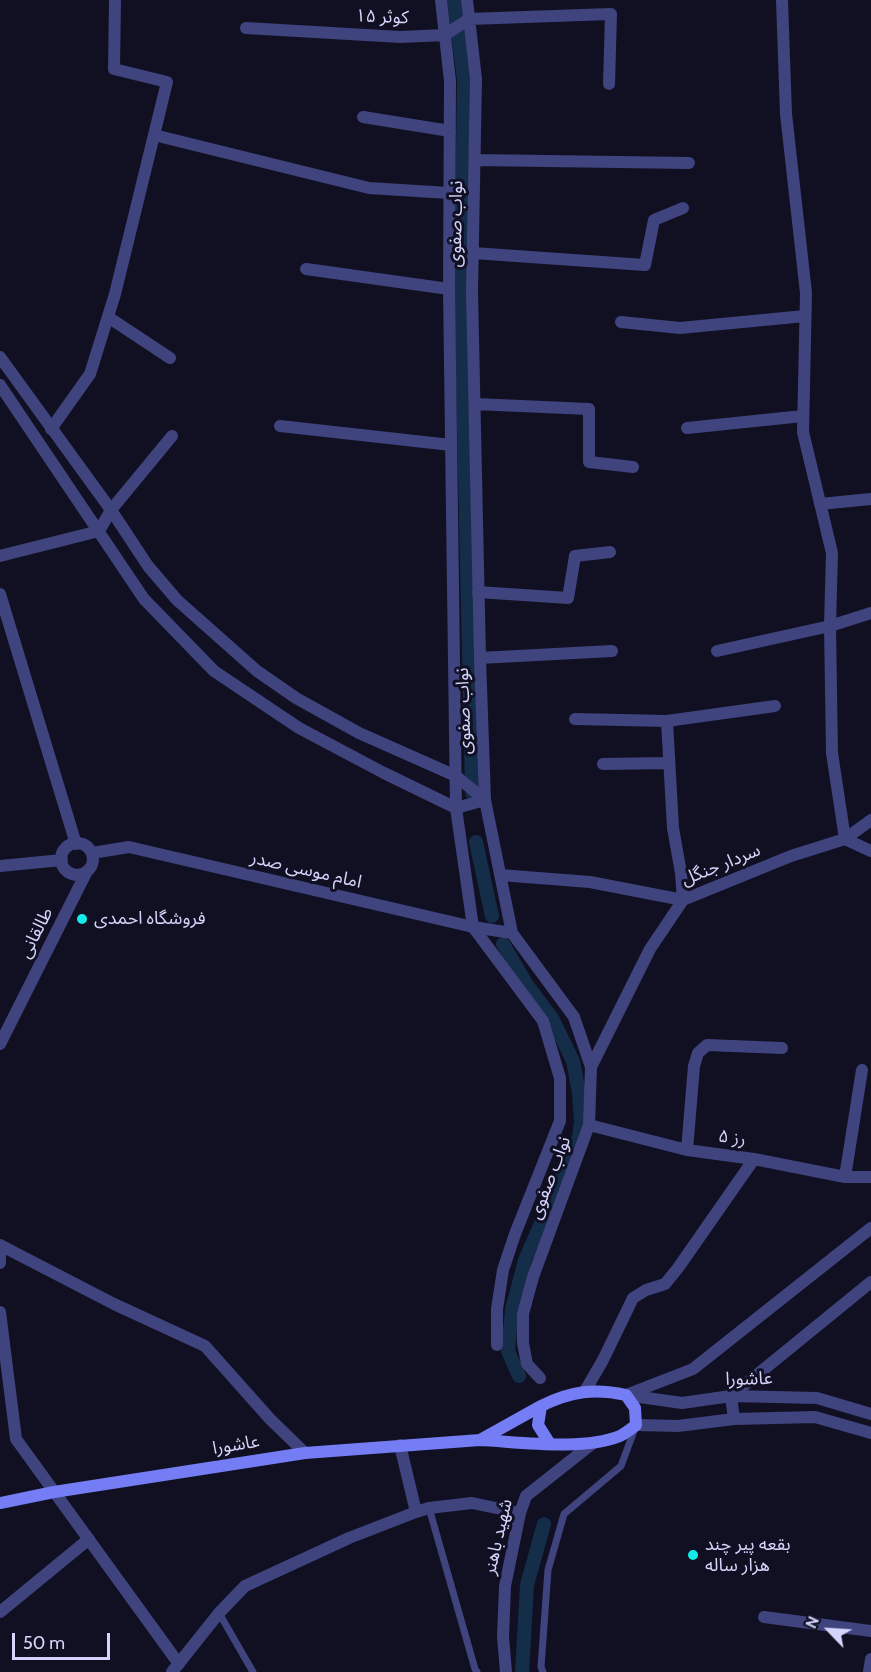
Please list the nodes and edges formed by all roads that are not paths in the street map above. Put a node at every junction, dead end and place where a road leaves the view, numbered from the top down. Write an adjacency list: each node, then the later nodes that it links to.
1 (115, 0): 11 (street)
2 (441, 0): 7 (street, نواب صفوی)
3 (467, 0): 5 (street, نواب صفوی)
4 (782, 0): 19 (street)
5 (469, 20): 7 (street); 8 (street); 12 (street, نواب صفوی)
6 (246, 27): 7 (street, کوثر ۱۵)
7 (445, 35): 10 (street, نواب صفوی)
8 (609, 84)
9 (363, 117): 10 (street)
10 (450, 131): 14 (street, نواب صفوی)
11 (154, 135): 14 (street); 20 (street)
12 (475, 160): 13 (street); 16 (street, نواب صفوی)
13 (689, 162)
14 (449, 193): 18 (street, نواب صفوی)
15 (682, 208): 16 (street)
16 (473, 253): 25 (street, نواب صفوی)
17 (306, 269): 18 (street)
18 (449, 289): 31 (street, نواب صفوی)
19 (805, 316): 21 (street); 26 (street)
20 (108, 317): 23 (street); 29 (street)
21 (621, 322)
22 (0, 357): 29 (street)
23 (170, 358)
24 (0, 385): 36 (street)
25 (475, 404): 32 (street); 39 (street, نواب صفوی)
26 (803, 416): 28 (street); 34 (street)
27 (280, 426): 31 (street)
28 (687, 428)
29 (51, 429): 35 (street)
30 (172, 436): 35 (street)
31 (451, 445): 51 (street, نواب صفوی)
32 (633, 467)
33 (871, 499): 34 (street)
34 (820, 504): 42 (street)
35 (111, 510): 36 (street); 51 (street)
36 (99, 531): 38 (street); 53 (street)
37 (610, 552): 39 (street)
38 (0, 556)
39 (478, 592): 45 (street, نواب صفوی)
40 (0, 594): 56 (street)
41 (871, 613): 42 (street)
42 (830, 626): 44 (street); 55 (street)
43 (612, 651): 45 (street)
44 (717, 651)
45 (480, 658): 52 (street, نواب صفوی)
46 (775, 706): 48 (street)
47 (575, 719): 48 (street)
48 (667, 721): 49 (street)
49 (669, 763): 50 (street); 63 (street)
50 (603, 764)
51 (456, 776): 52 (street); 53 (street, نواب صفوی)
52 (485, 800): 53 (street); 62 (street, نواب صفوی)
53 (456, 808): 64 (street, نواب صفوی)
54 (871, 820): 55 (street, سردار جنگل)
55 (845, 839): 57 (street); 63 (street, سردار جنگل)
56 (76, 844): 58 (street); 59 (street)
57 (871, 851)
58 (92, 853): 61 (street); 64 (street, امام موسی صدر)
59 (62, 860): 60 (street); 61 (street)
60 (0, 866)
61 (87, 872): 66 (street, طالقانی)
62 (500, 875): 63 (street, سردار جنگل); 65 (street, نواب صفوی)
63 (683, 900): 68 (street)
64 (473, 927): 65 (street, امام موسی صدر); 80 (street, نواب صفوی)
65 (512, 933): 68 (street, نواب صفوی)
66 (0, 1044)
67 (782, 1048): 71 (street)
68 (591, 1067): 70 (street, نواب صفوی)
69 (862, 1070): 73 (street)
70 (589, 1125): 71 (street, رز ۵); 81 (street, نواب صفوی)
71 (687, 1150): 72 (street, رز ۵)
72 (754, 1159): 73 (street, رز ۵); 82 (street)
73 (845, 1177): 74 (street, رز ۵)
74 (871, 1177)
75 (871, 1228): 83 (street)
76 (0, 1245): 77 (street); 94 (street)
77 (0, 1263)
78 (871, 1282): 84 (street)
79 (0, 1312): 95 (street)
80 (497, 1345)
81 (540, 1378)
82 (585, 1391): 83 (main road); 85 (main road)
83 (627, 1395): 84 (street, عاشورا); 88 (main road)
84 (731, 1396): 86 (street, عاشورا); 87 (street)
85 (542, 1406): 90 (main road); 92 (main road)
86 (871, 1414)
87 (734, 1419): 88 (street); 89 (street)
88 (636, 1425): 91 (main road, عاشورا); 110 (lane)
89 (871, 1433)
90 (480, 1440): 92 (main road, عاشورا); 93 (main road, عاشورا)
91 (593, 1443): 92 (main road, عاشورا); 99 (street, شهید باهنر)
92 (550, 1444)
93 (400, 1445): 94 (main road, عاشورا); 98 (street)
94 (305, 1453): 95 (main road, عاشورا)
95 (54, 1492): 96 (main road, عاشورا); 100 (street)
96 (0, 1503)
97 (429, 1508): 98 (street); 99 (street); 108 (lane)
98 (416, 1512): 102 (street)
99 (520, 1513): 109 (street, شهید باهنر)
100 (89, 1539): 101 (street); 106 (street)
101 (0, 1612)
102 (219, 1613): 106 (street); 107 (lane)
103 (764, 1617): 104 (street)
104 (871, 1631)
105 (871, 1659): 111 (street)
106 (175, 1668)
107 (253, 1672)
108 (477, 1672)
109 (506, 1672)
110 (543, 1672)
111 (869, 1672)

